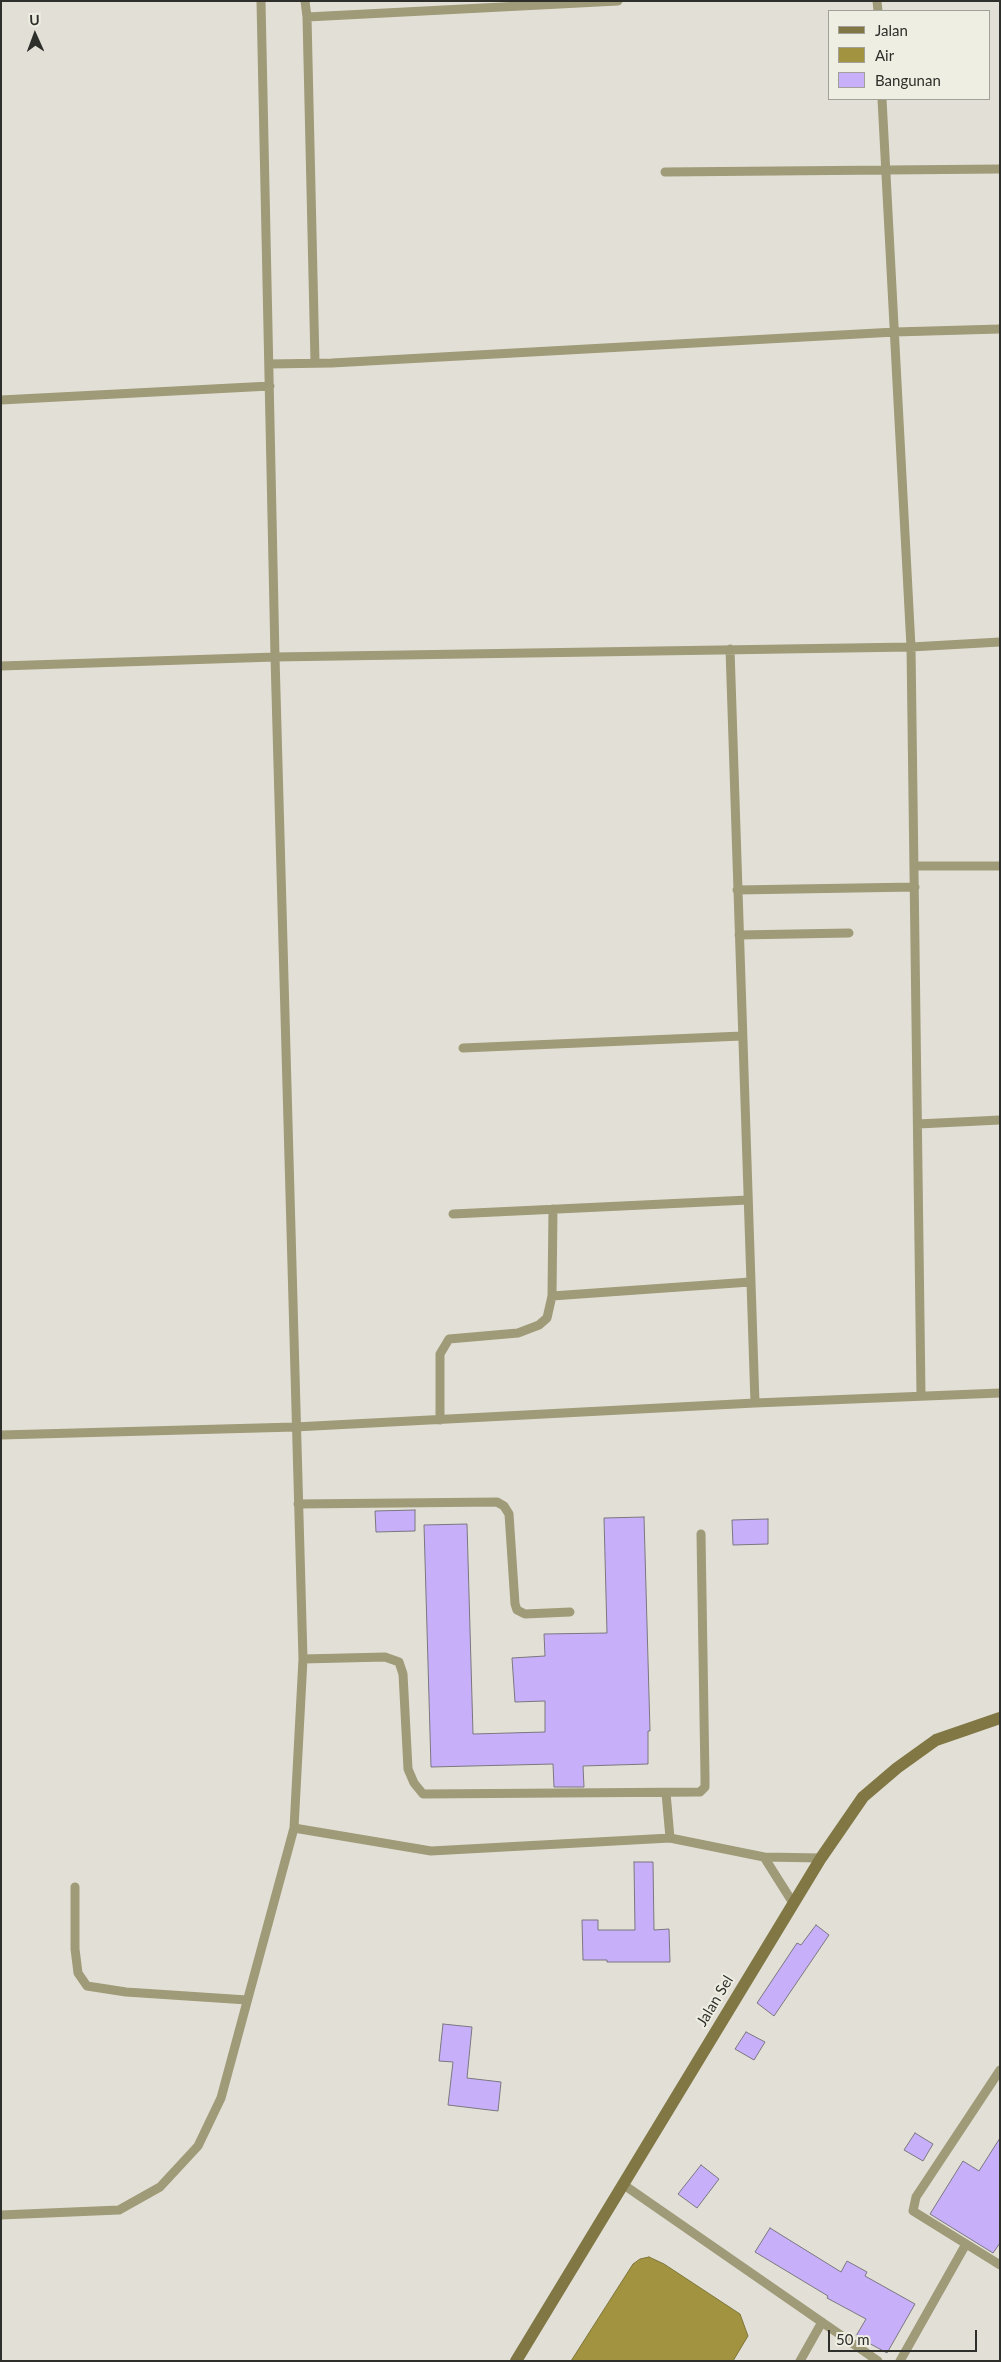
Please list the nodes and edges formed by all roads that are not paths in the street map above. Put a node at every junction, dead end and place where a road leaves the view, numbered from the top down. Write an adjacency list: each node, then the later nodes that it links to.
1 (261, 1): 12 (lane)
2 (305, 1): 4 (lane)
3 (618, 1): 4 (lane)
4 (307, 16): 11 (lane)
5 (882, 100): 7 (lane)
6 (1000, 169): 7 (lane)
7 (886, 170): 8 (lane); 10 (lane)
8 (665, 172)
9 (1000, 329): 10 (lane)
10 (895, 332): 11 (lane); 16 (lane)
11 (315, 362): 12 (lane)
12 (269, 364): 13 (lane)
13 (270, 386): 14 (lane); 18 (lane)
14 (1, 400)
15 (1000, 642): 16 (lane)
16 (911, 646): 17 (lane); 20 (lane)
17 (730, 648): 18 (lane); 23 (lane)
18 (275, 656): 19 (lane); 39 (lane)
19 (1, 666)
20 (914, 866): 21 (lane); 22 (lane)
21 (1000, 866)
22 (915, 887): 23 (lane); 29 (lane)
23 (737, 890): 25 (lane)
24 (850, 933): 25 (lane)
25 (739, 935): 26 (lane)
26 (742, 1036): 27 (lane); 30 (lane)
27 (463, 1048)
28 (1000, 1120): 29 (lane)
29 (918, 1124): 36 (lane)
30 (748, 1200): 31 (lane); 33 (lane)
31 (553, 1209): 32 (lane); 34 (lane)
32 (453, 1214)
33 (750, 1282): 34 (lane); 37 (lane)
34 (552, 1296): 38 (lane)
35 (1000, 1393): 36 (lane)
36 (921, 1395): 37 (lane)
37 (755, 1403): 38 (lane)
38 (440, 1420): 39 (lane)
39 (296, 1427): 40 (lane); 41 (lane)
40 (1, 1435)
41 (298, 1504): 43 (lane); 44 (lane)
42 (701, 1534): 46 (lane)
43 (570, 1612)
44 (303, 1659): 46 (lane); 47 (lane)
45 (1000, 1718): 50 (street, Jalan Sel)
46 (666, 1793): 48 (lane)
47 (294, 1828): 48 (lane); 53 (lane)
48 (670, 1838): 49 (lane)
49 (764, 1858): 50 (lane); 52 (lane)
50 (821, 1858): 52 (street, Jalan Sel)
51 (75, 1887): 53 (lane)
52 (793, 1903): 55 (street, Jalan Sel)
53 (247, 2000): 56 (lane)
54 (1000, 2070): 57 (lane)
55 (624, 2186): 59 (lane); 60 (street, Jalan Sel)
56 (1, 2215)
57 (966, 2244): 58 (lane); 63 (lane)
58 (1000, 2265)
59 (822, 2322): 61 (lane); 62 (lane)
60 (516, 2361)
61 (800, 2361)
62 (878, 2361)
63 (900, 2361)

